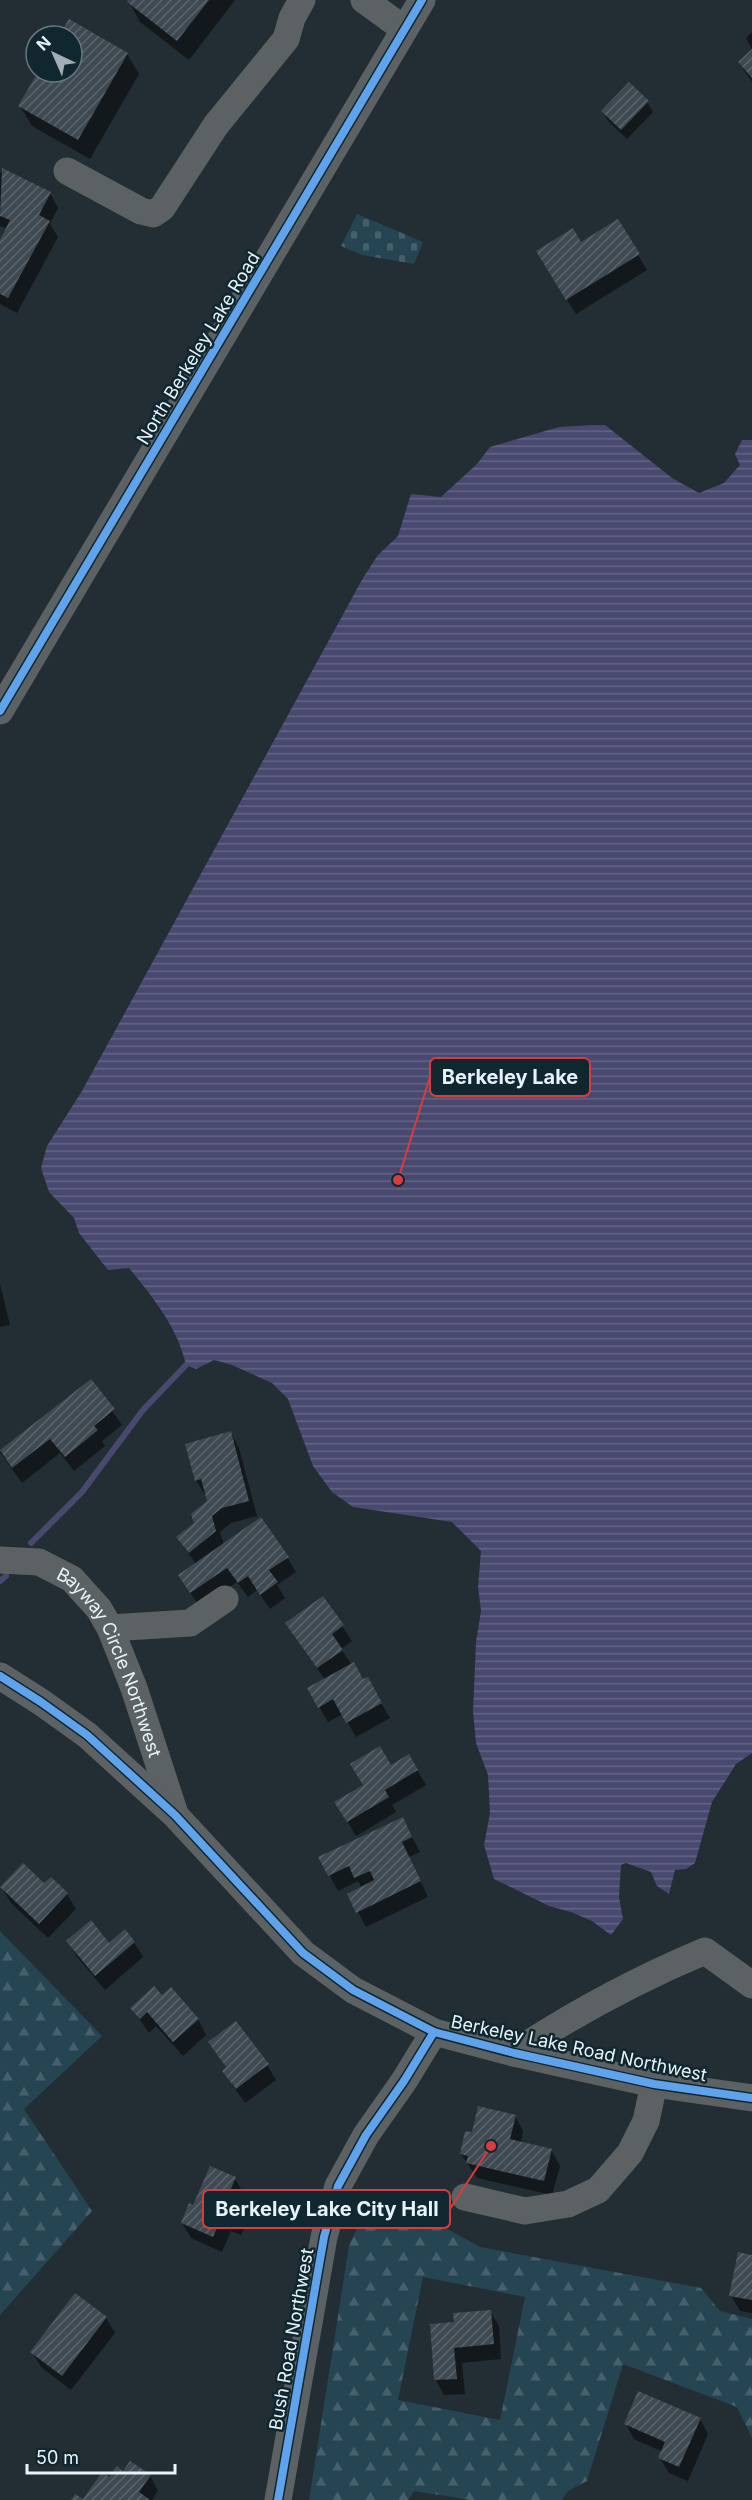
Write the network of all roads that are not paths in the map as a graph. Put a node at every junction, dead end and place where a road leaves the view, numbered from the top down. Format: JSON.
{"nodes":[{"id":1,"x":302,"y":0,"type":"edge"},
{"id":2,"x":364,"y":0,"type":"edge"},
{"id":3,"x":422,"y":0,"type":"edge"},
{"id":4,"x":404,"y":29,"type":"junction"},
{"id":5,"x":67,"y":171,"type":"dead end"},
{"id":6,"x":0,"y":711,"type":"edge"},
{"id":7,"x":0,"y":1560,"type":"edge"},
{"id":8,"x":225,"y":1599,"type":"dead end"},
{"id":9,"x":110,"y":1628,"type":"junction"},
{"id":10,"x":0,"y":1676,"type":"edge"},
{"id":11,"x":175,"y":1815,"type":"junction"},
{"id":12,"x":752,"y":1985,"type":"edge"},
{"id":13,"x":435,"y":2032,"type":"junction"},
{"id":14,"x":514,"y":2053,"type":"junction"},
{"id":15,"x":654,"y":2084,"type":"junction"},
{"id":16,"x":752,"y":2098,"type":"edge"},
{"id":17,"x":465,"y":2197,"type":"dead end"},
{"id":18,"x":278,"y":2500,"type":"edge"}],
"edges":[{"from":1,"to":5,"type":"street"},
{"from":2,"to":4,"type":"street"},
{"from":3,"to":4,"type":"street","name":"North Berkeley Lake Road"},
{"from":4,"to":6,"type":"street","name":"North Berkeley Lake Road"},
{"from":7,"to":9,"type":"street","name":"Bayway Circle Northwest"},
{"from":8,"to":9,"type":"street"},
{"from":9,"to":11,"type":"street","name":"Bayway Circle Northwest"},
{"from":10,"to":11,"type":"street"},
{"from":11,"to":13,"type":"street"},
{"from":12,"to":14,"type":"street"},
{"from":13,"to":14,"type":"street","name":"Berkeley Lake Road Northwest"},
{"from":13,"to":18,"type":"street","name":"Bush Road Northwest"},
{"from":14,"to":15,"type":"street","name":"Berkeley Lake Road Northwest"},
{"from":15,"to":16,"type":"street","name":"Berkeley Lake Road Northwest"},
{"from":15,"to":17,"type":"street"}]}
